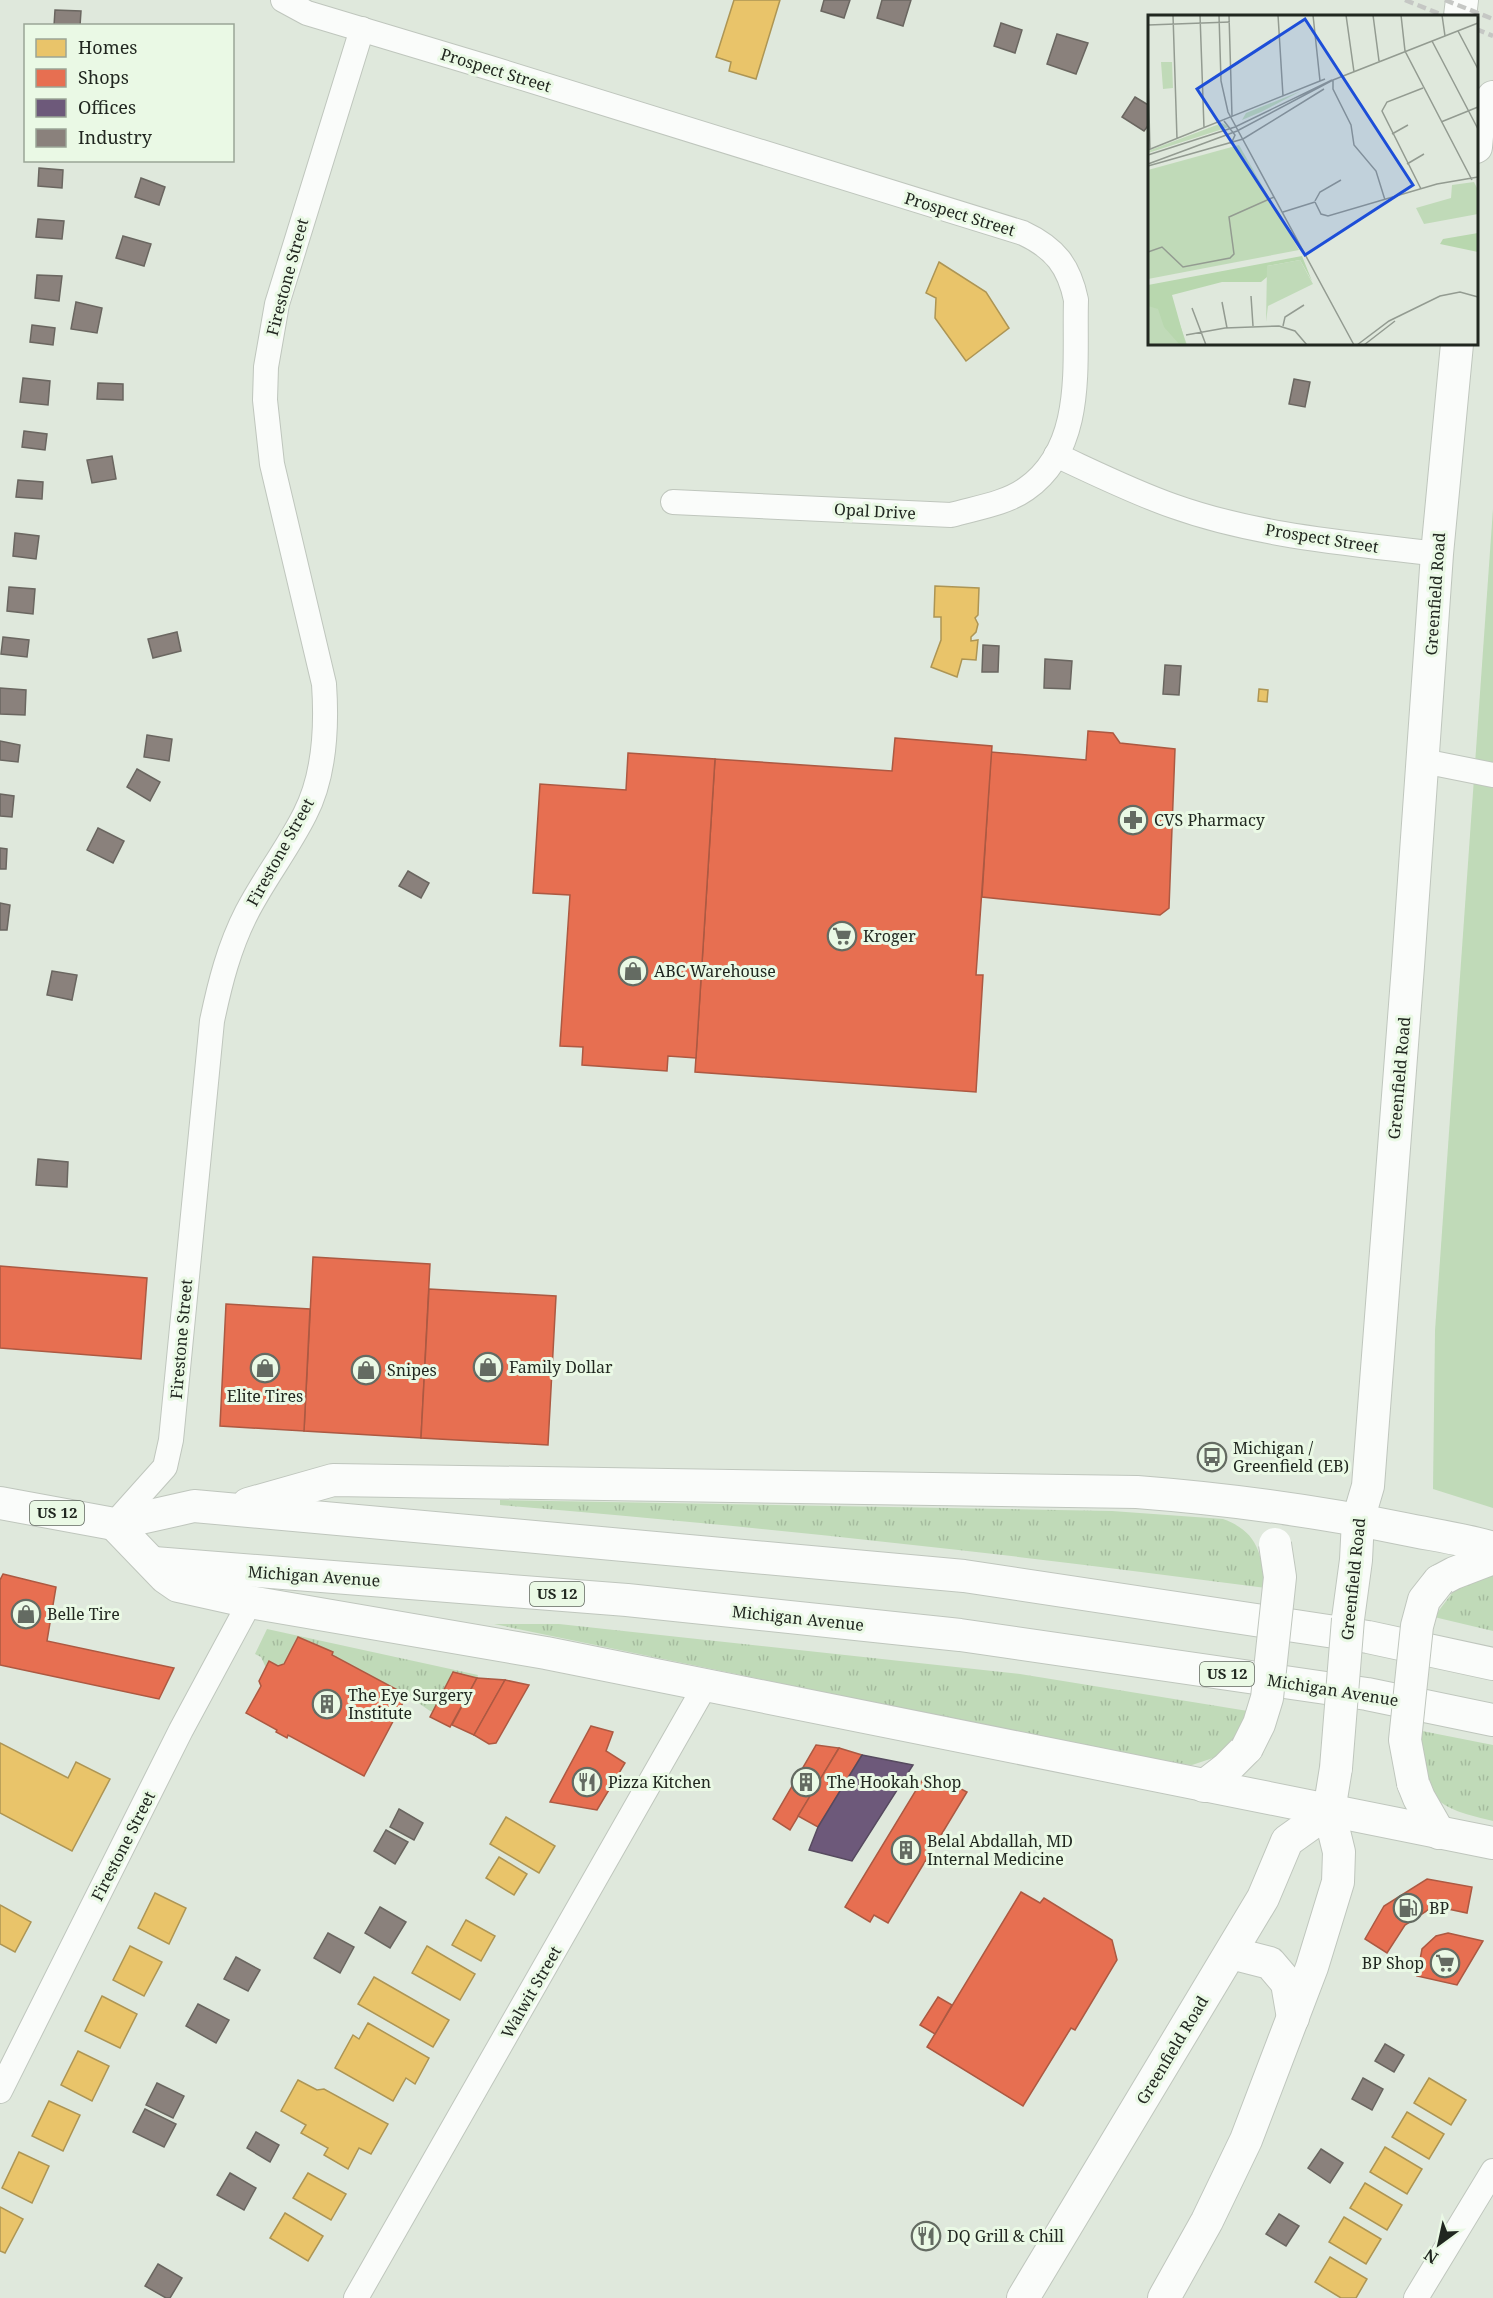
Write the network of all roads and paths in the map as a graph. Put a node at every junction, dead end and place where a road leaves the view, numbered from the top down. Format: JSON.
{"nodes":[{"id":1,"x":283,"y":0,"type":"edge"},
{"id":2,"x":1462,"y":0,"type":"edge"},
{"id":3,"x":1460,"y":15,"type":"edge"},
{"id":4,"x":362,"y":29,"type":"junction"},
{"id":5,"x":1483,"y":107,"type":"edge"},
{"id":6,"x":1478,"y":136,"type":"edge"},
{"id":7,"x":1457,"y":345,"type":"edge"},
{"id":8,"x":1056,"y":455,"type":"junction"},
{"id":9,"x":673,"y":502,"type":"dead end"},
{"id":10,"x":1437,"y":554,"type":"junction"},
{"id":11,"x":1424,"y":761,"type":"junction"},
{"id":12,"x":1493,"y":775,"type":"edge"},
{"id":13,"x":0,"y":1503,"type":"edge"},
{"id":14,"x":1257,"y":1505,"type":"junction"},
{"id":15,"x":230,"y":1509,"type":"junction"},
{"id":16,"x":1358,"y":1520,"type":"junction"},
{"id":17,"x":114,"y":1524,"type":"junction"},
{"id":18,"x":1493,"y":1548,"type":"edge"},
{"id":19,"x":1493,"y":1558,"type":"edge"},
{"id":20,"x":154,"y":1563,"type":"junction"},
{"id":21,"x":250,"y":1602,"type":"junction"},
{"id":22,"x":1493,"y":1664,"type":"edge"},
{"id":23,"x":705,"y":1686,"type":"junction"},
{"id":24,"x":1493,"y":1720,"type":"edge"},
{"id":25,"x":1204,"y":1786,"type":"junction"},
{"id":26,"x":1329,"y":1811,"type":"junction"},
{"id":27,"x":1439,"y":1833,"type":"junction"},
{"id":28,"x":1493,"y":1843,"type":"edge"},
{"id":29,"x":1231,"y":1953,"type":"junction"},
{"id":30,"x":1293,"y":2018,"type":"junction"},
{"id":31,"x":0,"y":2091,"type":"edge"},
{"id":32,"x":1493,"y":2171,"type":"edge"},
{"id":33,"x":356,"y":2298,"type":"edge"},
{"id":34,"x":1023,"y":2298,"type":"edge"},
{"id":35,"x":1164,"y":2298,"type":"edge"},
{"id":36,"x":1416,"y":2298,"type":"edge"}],
"edges":[{"from":1,"to":4,"type":"street","name":"Prospect Street"},
{"from":2,"to":3,"type":"main road"},
{"from":4,"to":8,"type":"street","name":"Prospect Street"},
{"from":4,"to":17,"type":"street","name":"Firestone Street"},
{"from":5,"to":6,"type":"main road"},
{"from":7,"to":10,"type":"main road","name":"Greenfield Road"},
{"from":8,"to":9,"type":"street","name":"Opal Drive"},
{"from":8,"to":10,"type":"street","name":"Prospect Street"},
{"from":10,"to":11,"type":"main road","name":"Greenfield Road"},
{"from":11,"to":12,"type":"street"},
{"from":11,"to":16,"type":"main road","name":"Greenfield Road"},
{"from":13,"to":17,"type":"main road","number":"US 12"},
{"from":14,"to":15,"type":"main road"},
{"from":14,"to":16,"type":"main road"},
{"from":14,"to":25,"type":"main road","bridge":true},
{"from":15,"to":17,"type":"main road","number":"US 12"},
{"from":15,"to":22,"type":"main road","number":"US 12"},
{"from":16,"to":18,"type":"main road"},
{"from":16,"to":26,"type":"main road","name":"Greenfield Road","bridge":true},
{"from":17,"to":20,"type":"main road"},
{"from":19,"to":27,"type":"main road","bridge":true},
{"from":20,"to":21,"type":"main road"},
{"from":20,"to":24,"type":"main road","name":"Michigan Avenue","number":"US 12"},
{"from":21,"to":23,"type":"main road"},
{"from":21,"to":31,"type":"street","name":"Firestone Street"},
{"from":23,"to":25,"type":"main road"},
{"from":23,"to":33,"type":"street","name":"Walwit Street"},
{"from":25,"to":26,"type":"main road"},
{"from":26,"to":27,"type":"main road"},
{"from":26,"to":29,"type":"main road","name":"Greenfield Road"},
{"from":26,"to":30,"type":"main road","name":"Greenfield Road"},
{"from":27,"to":28,"type":"main road"},
{"from":29,"to":30,"type":"main road"},
{"from":29,"to":34,"type":"main road","name":"Greenfield Road"},
{"from":30,"to":35,"type":"main road","name":"Greenfield Road"},
{"from":32,"to":36,"type":"street"}]}
